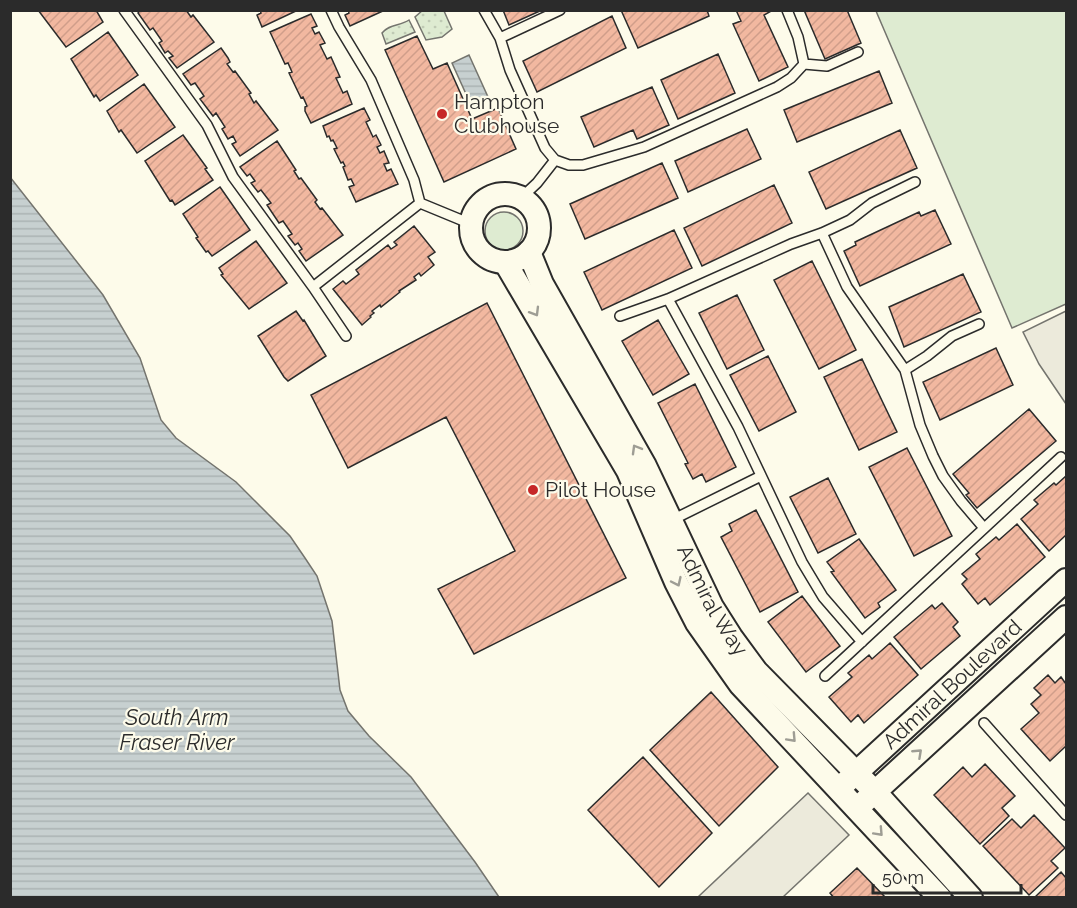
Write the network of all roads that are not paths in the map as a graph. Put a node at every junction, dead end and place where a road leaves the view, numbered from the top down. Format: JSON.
{"nodes":[{"id":1,"x":124,"y":10,"type":"edge"},
{"id":2,"x":331,"y":10,"type":"edge"},
{"id":3,"x":484,"y":10,"type":"edge"},
{"id":4,"x":560,"y":10,"type":"edge"},
{"id":5,"x":787,"y":10,"type":"edge"},
{"id":6,"x":500,"y":38,"type":"junction"},
{"id":7,"x":858,"y":52,"type":"dead end"},
{"id":8,"x":804,"y":64,"type":"junction"},
{"id":9,"x":555,"y":160,"type":"junction"},
{"id":10,"x":915,"y":182,"type":"dead end"},
{"id":11,"x":522,"y":198,"type":"junction"},
{"id":12,"x":420,"y":203,"type":"junction"},
{"id":13,"x":471,"y":224,"type":"junction"},
{"id":14,"x":822,"y":233,"type":"junction"},
{"id":15,"x":529,"y":252,"type":"junction"},
{"id":16,"x":505,"y":262,"type":"junction"},
{"id":17,"x":313,"y":287,"type":"junction"},
{"id":18,"x":668,"y":299,"type":"junction"},
{"id":19,"x":620,"y":316,"type":"dead end"},
{"id":20,"x":979,"y":324,"type":"dead end"},
{"id":21,"x":346,"y":336,"type":"dead end"},
{"id":22,"x":905,"y":370,"type":"junction"},
{"id":23,"x":1061,"y":457,"type":"dead end"},
{"id":24,"x":761,"y":476,"type":"junction"},
{"id":25,"x":663,"y":524,"type":"junction"},
{"id":26,"x":984,"y":528,"type":"junction"},
{"id":27,"x":1066,"y":580,"type":"edge"},
{"id":28,"x":1066,"y":617,"type":"edge"},
{"id":29,"x":862,"y":642,"type":"junction"},
{"id":30,"x":723,"y":643,"type":"junction"},
{"id":31,"x":825,"y":676,"type":"dead end"},
{"id":32,"x":984,"y":723,"type":"dead end"},
{"id":33,"x":856,"y":773,"type":"junction"},
{"id":34,"x":839,"y":789,"type":"junction"},
{"id":35,"x":874,"y":792,"type":"junction"},
{"id":36,"x":857,"y":808,"type":"junction"},
{"id":37,"x":1066,"y":815,"type":"edge"},
{"id":38,"x":940,"y":897,"type":"edge"},
{"id":39,"x":971,"y":897,"type":"edge"}],
"edges":[{"from":1,"to":17,"type":"lane"},
{"from":2,"to":12,"type":"lane"},
{"from":3,"to":6,"type":"lane"},
{"from":4,"to":6,"type":"lane"},
{"from":5,"to":8,"type":"lane"},
{"from":6,"to":9,"type":"lane"},
{"from":7,"to":8,"type":"lane"},
{"from":8,"to":9,"type":"lane"},
{"from":9,"to":11,"type":"lane"},
{"from":10,"to":14,"type":"lane"},
{"from":11,"to":13,"type":"street"},
{"from":11,"to":15,"type":"street"},
{"from":12,"to":13,"type":"lane"},
{"from":12,"to":17,"type":"lane"},
{"from":13,"to":16,"type":"street"},
{"from":14,"to":18,"type":"lane"},
{"from":14,"to":22,"type":"lane"},
{"from":15,"to":16,"type":"street"},
{"from":25,"to":15,"type":"street","name":"Admiral Way","one_way":true},
{"from":16,"to":25,"type":"street","name":"Admiral Way","one_way":true},
{"from":17,"to":21,"type":"lane"},
{"from":18,"to":19,"type":"lane"},
{"from":18,"to":24,"type":"lane"},
{"from":20,"to":22,"type":"lane"},
{"from":22,"to":26,"type":"lane"},
{"from":23,"to":26,"type":"lane"},
{"from":24,"to":25,"type":"lane"},
{"from":24,"to":29,"type":"lane"},
{"from":25,"to":30,"type":"street","name":"Admiral Way"},
{"from":26,"to":29,"type":"lane"},
{"from":27,"to":33,"type":"street","name":"Admiral Boulevard"},
{"from":35,"to":28,"type":"street","name":"Admiral Boulevard","one_way":true},
{"from":29,"to":31,"type":"lane"},
{"from":30,"to":33,"type":"street","name":"Admiral Way"},
{"from":30,"to":34,"type":"street","name":"Admiral Way","one_way":true},
{"from":32,"to":37,"type":"lane"},
{"from":33,"to":34,"type":"street","name":"Admiral Boulevard"},
{"from":33,"to":35,"type":"street","name":"Admiral Way"},
{"from":34,"to":36,"type":"street","name":"Admiral Way"},
{"from":35,"to":36,"type":"street","name":"Admiral Boulevard"},
{"from":35,"to":39,"type":"street","name":"Admiral Way"},
{"from":36,"to":38,"type":"street","name":"Admiral Way","one_way":true}]}
